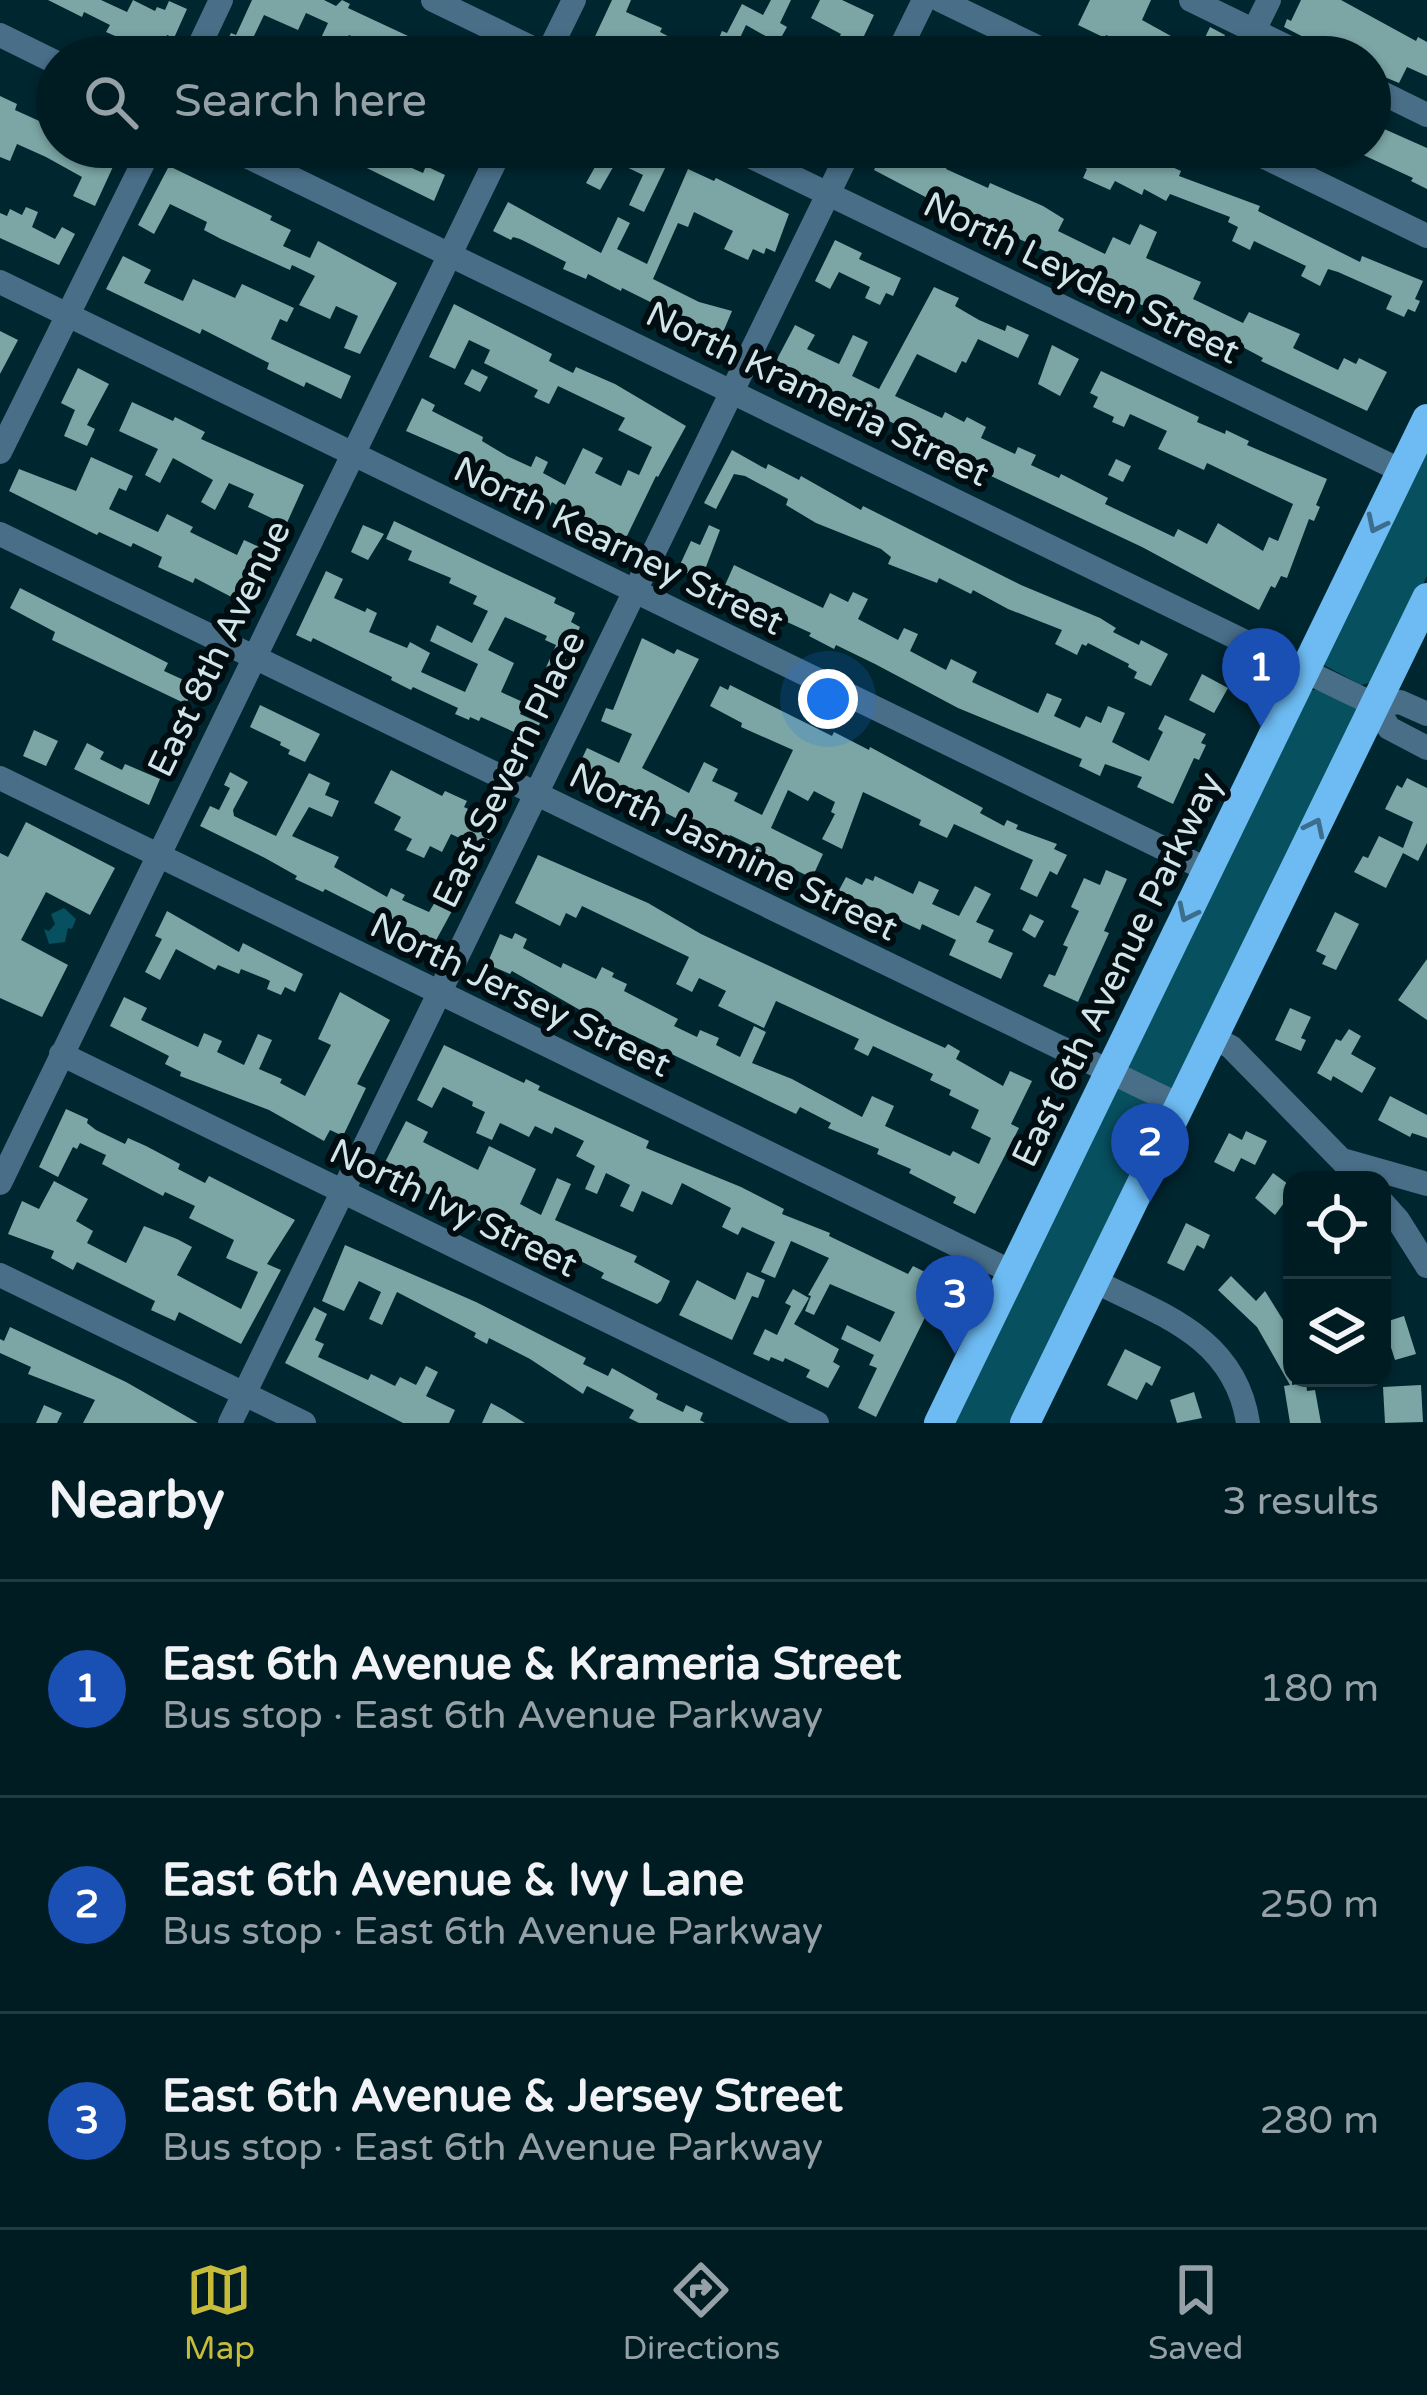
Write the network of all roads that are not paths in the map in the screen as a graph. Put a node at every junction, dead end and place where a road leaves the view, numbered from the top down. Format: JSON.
{"nodes":[{"id":1,"x":221,"y":0,"type":"edge"},
{"id":2,"x":433,"y":0,"type":"edge"},
{"id":3,"x":574,"y":0,"type":"edge"},
{"id":4,"x":924,"y":0,"type":"edge"},
{"id":5,"x":940,"y":0,"type":"edge"},
{"id":6,"x":1191,"y":0,"type":"edge"},
{"id":7,"x":1269,"y":0,"type":"edge"},
{"id":8,"x":1254,"y":31,"type":"junction"},
{"id":9,"x":0,"y":35,"type":"edge"},
{"id":10,"x":204,"y":36,"type":"edge"},
{"id":11,"x":507,"y":36,"type":"edge"},
{"id":12,"x":557,"y":36,"type":"edge"},
{"id":13,"x":906,"y":36,"type":"edge"},
{"id":14,"x":1015,"y":36,"type":"edge"},
{"id":15,"x":1252,"y":36,"type":"edge"},
{"id":16,"x":1265,"y":36,"type":"edge"},
{"id":17,"x":36,"y":53,"type":"edge"},
{"id":18,"x":1391,"y":97,"type":"edge"},
{"id":19,"x":1427,"y":115,"type":"edge"},
{"id":20,"x":140,"y":168,"type":"edge"},
{"id":21,"x":271,"y":168,"type":"edge"},
{"id":22,"x":492,"y":168,"type":"edge"},
{"id":23,"x":773,"y":168,"type":"edge"},
{"id":24,"x":840,"y":168,"type":"edge"},
{"id":25,"x":1287,"y":168,"type":"edge"},
{"id":26,"x":827,"y":195,"type":"junction"},
{"id":27,"x":1427,"y":236,"type":"edge"},
{"id":28,"x":450,"y":255,"type":"junction"},
{"id":29,"x":0,"y":282,"type":"edge"},
{"id":30,"x":67,"y":314,"type":"junction"},
{"id":31,"x":734,"y":392,"type":"junction"},
{"id":32,"x":1427,"y":419,"type":"edge"},
{"id":33,"x":0,"y":452,"type":"edge"},
{"id":34,"x":353,"y":454,"type":"junction"},
{"id":35,"x":1402,"y":471,"type":"junction"},
{"id":36,"x":0,"y":534,"type":"edge"},
{"id":37,"x":632,"y":593,"type":"junction"},
{"id":38,"x":1427,"y":598,"type":"edge"},
{"id":39,"x":254,"y":654,"type":"junction"},
{"id":40,"x":1305,"y":671,"type":"junction"},
{"id":41,"x":1375,"y":706,"type":"junction"},
{"id":42,"x":1427,"y":714,"type":"edge"},
{"id":43,"x":1427,"y":748,"type":"edge"},
{"id":44,"x":0,"y":778,"type":"edge"},
{"id":45,"x":537,"y":796,"type":"junction"},
{"id":46,"x":157,"y":854,"type":"junction"},
{"id":47,"x":1208,"y":870,"type":"junction"},
{"id":48,"x":439,"y":995,"type":"junction"},
{"id":49,"x":1212,"y":1037,"type":"junction"},
{"id":50,"x":61,"y":1054,"type":"junction"},
{"id":51,"x":1110,"y":1072,"type":"junction"},
{"id":52,"x":1179,"y":1105,"type":"junction"},
{"id":53,"x":1343,"y":1161,"type":"junction"},
{"id":54,"x":1352,"y":1171,"type":"edge"},
{"id":55,"x":0,"y":1183,"type":"edge"},
{"id":56,"x":1427,"y":1184,"type":"edge"},
{"id":57,"x":339,"y":1192,"type":"junction"},
{"id":58,"x":1391,"y":1212,"type":"edge"},
{"id":59,"x":1427,"y":1266,"type":"edge"},
{"id":60,"x":1012,"y":1272,"type":"junction"},
{"id":61,"x":0,"y":1275,"type":"edge"},
{"id":62,"x":1094,"y":1281,"type":"junction"},
{"id":63,"x":244,"y":1394,"type":"junction"},
{"id":64,"x":230,"y":1423,"type":"edge"},
{"id":65,"x":304,"y":1423,"type":"edge"},
{"id":66,"x":817,"y":1423,"type":"edge"},
{"id":67,"x":939,"y":1423,"type":"edge"},
{"id":68,"x":1025,"y":1423,"type":"edge"},
{"id":69,"x":1248,"y":1423,"type":"edge"}],
"edges":[{"from":1,"to":10,"type":"street"},
{"from":2,"to":11,"type":"street"},
{"from":3,"to":12,"type":"street"},
{"from":4,"to":13,"type":"street"},
{"from":5,"to":14,"type":"street"},
{"from":6,"to":8,"type":"street"},
{"from":7,"to":8,"type":"street"},
{"from":8,"to":15,"type":"street"},
{"from":8,"to":16,"type":"street"},
{"from":9,"to":17,"type":"street"},
{"from":18,"to":19,"type":"street"},
{"from":20,"to":30,"type":"street"},
{"from":21,"to":28,"type":"street","name":"North Krameria Street"},
{"from":22,"to":28,"type":"street","name":"East 8th Avenue"},
{"from":23,"to":26,"type":"street","name":"North Leyden Street"},
{"from":24,"to":26,"type":"street","name":"East Severn Place"},
{"from":25,"to":27,"type":"street"},
{"from":26,"to":31,"type":"street","name":"East Severn Place"},
{"from":26,"to":35,"type":"street","name":"North Leyden Street"},
{"from":28,"to":31,"type":"street","name":"North Krameria Street"},
{"from":28,"to":34,"type":"street","name":"East 8th Avenue"},
{"from":29,"to":30,"type":"street","name":"North Kearney Street"},
{"from":30,"to":33,"type":"street"},
{"from":30,"to":34,"type":"street","name":"North Kearney Street"},
{"from":31,"to":37,"type":"street","name":"East Severn Place"},
{"from":31,"to":40,"type":"street","name":"North Krameria Street"},
{"from":32,"to":35,"type":"main road","name":"East 6th Avenue Parkway"},
{"from":34,"to":37,"type":"street","name":"North Kearney Street"},
{"from":34,"to":39,"type":"street","name":"East 8th Avenue"},
{"from":35,"to":40,"type":"main road","name":"East 6th Avenue Parkway","one_way":true},
{"from":36,"to":39,"type":"street","name":"North Jasmine Street"},
{"from":37,"to":45,"type":"street","name":"East Severn Place"},
{"from":37,"to":47,"type":"street","name":"North Kearney Street"},
{"from":38,"to":41,"type":"main road"},
{"from":39,"to":45,"type":"street","name":"North Jasmine Street"},
{"from":39,"to":46,"type":"street","name":"East 8th Avenue"},
{"from":40,"to":41,"type":"street","name":"North Krameria Street"},
{"from":40,"to":47,"type":"main road","name":"East 6th Avenue Parkway"},
{"from":41,"to":42,"type":"street","name":"North Krameria Street"},
{"from":41,"to":43,"type":"street","name":"North Krameria Street"},
{"from":49,"to":41,"type":"main road","one_way":true},
{"from":44,"to":46,"type":"street","name":"North Jersey Street"},
{"from":45,"to":48,"type":"street","name":"East Severn Place"},
{"from":45,"to":51,"type":"street","name":"North Jasmine Street"},
{"from":46,"to":48,"type":"street","name":"North Jersey Street"},
{"from":46,"to":50,"type":"street","name":"East 8th Avenue"},
{"from":47,"to":51,"type":"main road","name":"East 6th Avenue Parkway","one_way":true},
{"from":48,"to":57,"type":"street","name":"East Severn Place"},
{"from":48,"to":60,"type":"street","name":"North Jersey Street"},
{"from":49,"to":52,"type":"main road"},
{"from":49,"to":53,"type":"street"},
{"from":50,"to":55,"type":"street","name":"East 8th Avenue"},
{"from":50,"to":57,"type":"street","name":"North Ivy Street"},
{"from":51,"to":52,"type":"street","name":"North Jasmine Street"},
{"from":51,"to":60,"type":"main road","name":"East 6th Avenue Parkway"},
{"from":52,"to":62,"type":"main road"},
{"from":53,"to":54,"type":"street"},
{"from":53,"to":56,"type":"street"},
{"from":57,"to":63,"type":"street","name":"East Severn Place"},
{"from":57,"to":66,"type":"street","name":"North Ivy Street"},
{"from":58,"to":59,"type":"street"},
{"from":60,"to":67,"type":"main road","name":"East 6th Avenue Parkway"},
{"from":61,"to":63,"type":"street"},
{"from":62,"to":68,"type":"main road"},
{"from":62,"to":69,"type":"street"},
{"from":63,"to":64,"type":"street","name":"East Severn Place"},
{"from":63,"to":65,"type":"street"}]}
